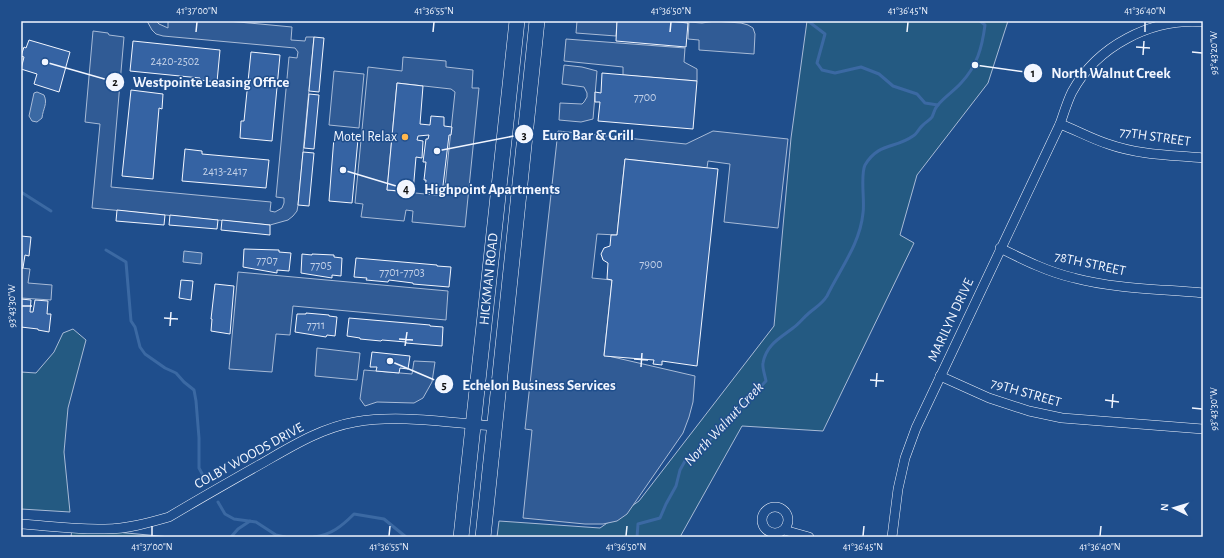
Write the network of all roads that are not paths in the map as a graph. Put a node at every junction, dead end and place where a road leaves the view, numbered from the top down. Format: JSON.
{"nodes":[{"id":1,"x":517,"y":21,"type":"edge"},
{"id":2,"x":537,"y":21,"type":"edge"},
{"id":3,"x":1203,"y":22,"type":"edge"},
{"id":4,"x":1060,"y":124,"type":"junction"},
{"id":5,"x":1203,"y":158,"type":"edge"},
{"id":6,"x":1000,"y":248,"type":"junction"},
{"id":7,"x":1203,"y":293,"type":"edge"},
{"id":8,"x":940,"y":376,"type":"junction"},
{"id":9,"x":473,"y":424,"type":"junction"},
{"id":10,"x":494,"y":426,"type":"junction"},
{"id":11,"x":1203,"y":429,"type":"edge"},
{"id":12,"x":21,"y":524,"type":"edge"},
{"id":13,"x":784,"y":530,"type":"dead end"},
{"id":14,"x":461,"y":537,"type":"edge"},
{"id":15,"x":483,"y":537,"type":"edge"},
{"id":16,"x":809,"y":537,"type":"edge"},
{"id":17,"x":892,"y":537,"type":"edge"}],
"edges":[{"from":1,"to":9,"type":"main road","name":"HICKMAN ROAD"},
{"from":2,"to":10,"type":"main road","name":"HICKMAN ROAD"},
{"from":3,"to":4,"type":"street","name":"MARILYN DRIVE"},
{"from":4,"to":5,"type":"street","name":"77TH STREET"},
{"from":4,"to":6,"type":"street","name":"MARILYN DRIVE"},
{"from":6,"to":7,"type":"street","name":"78TH STREET"},
{"from":6,"to":8,"type":"street","name":"MARILYN DRIVE"},
{"from":8,"to":11,"type":"street","name":"79TH STREET"},
{"from":8,"to":17,"type":"street","name":"MARILYN DRIVE"},
{"from":9,"to":10,"type":"street","name":"COLBY WOODS DRIVE"},
{"from":9,"to":12,"type":"street","name":"COLBY WOODS DRIVE"},
{"from":9,"to":14,"type":"main road","name":"HICKMAN ROAD"},
{"from":10,"to":15,"type":"main road","name":"HICKMAN ROAD"},
{"from":13,"to":16,"type":"street"}]}
